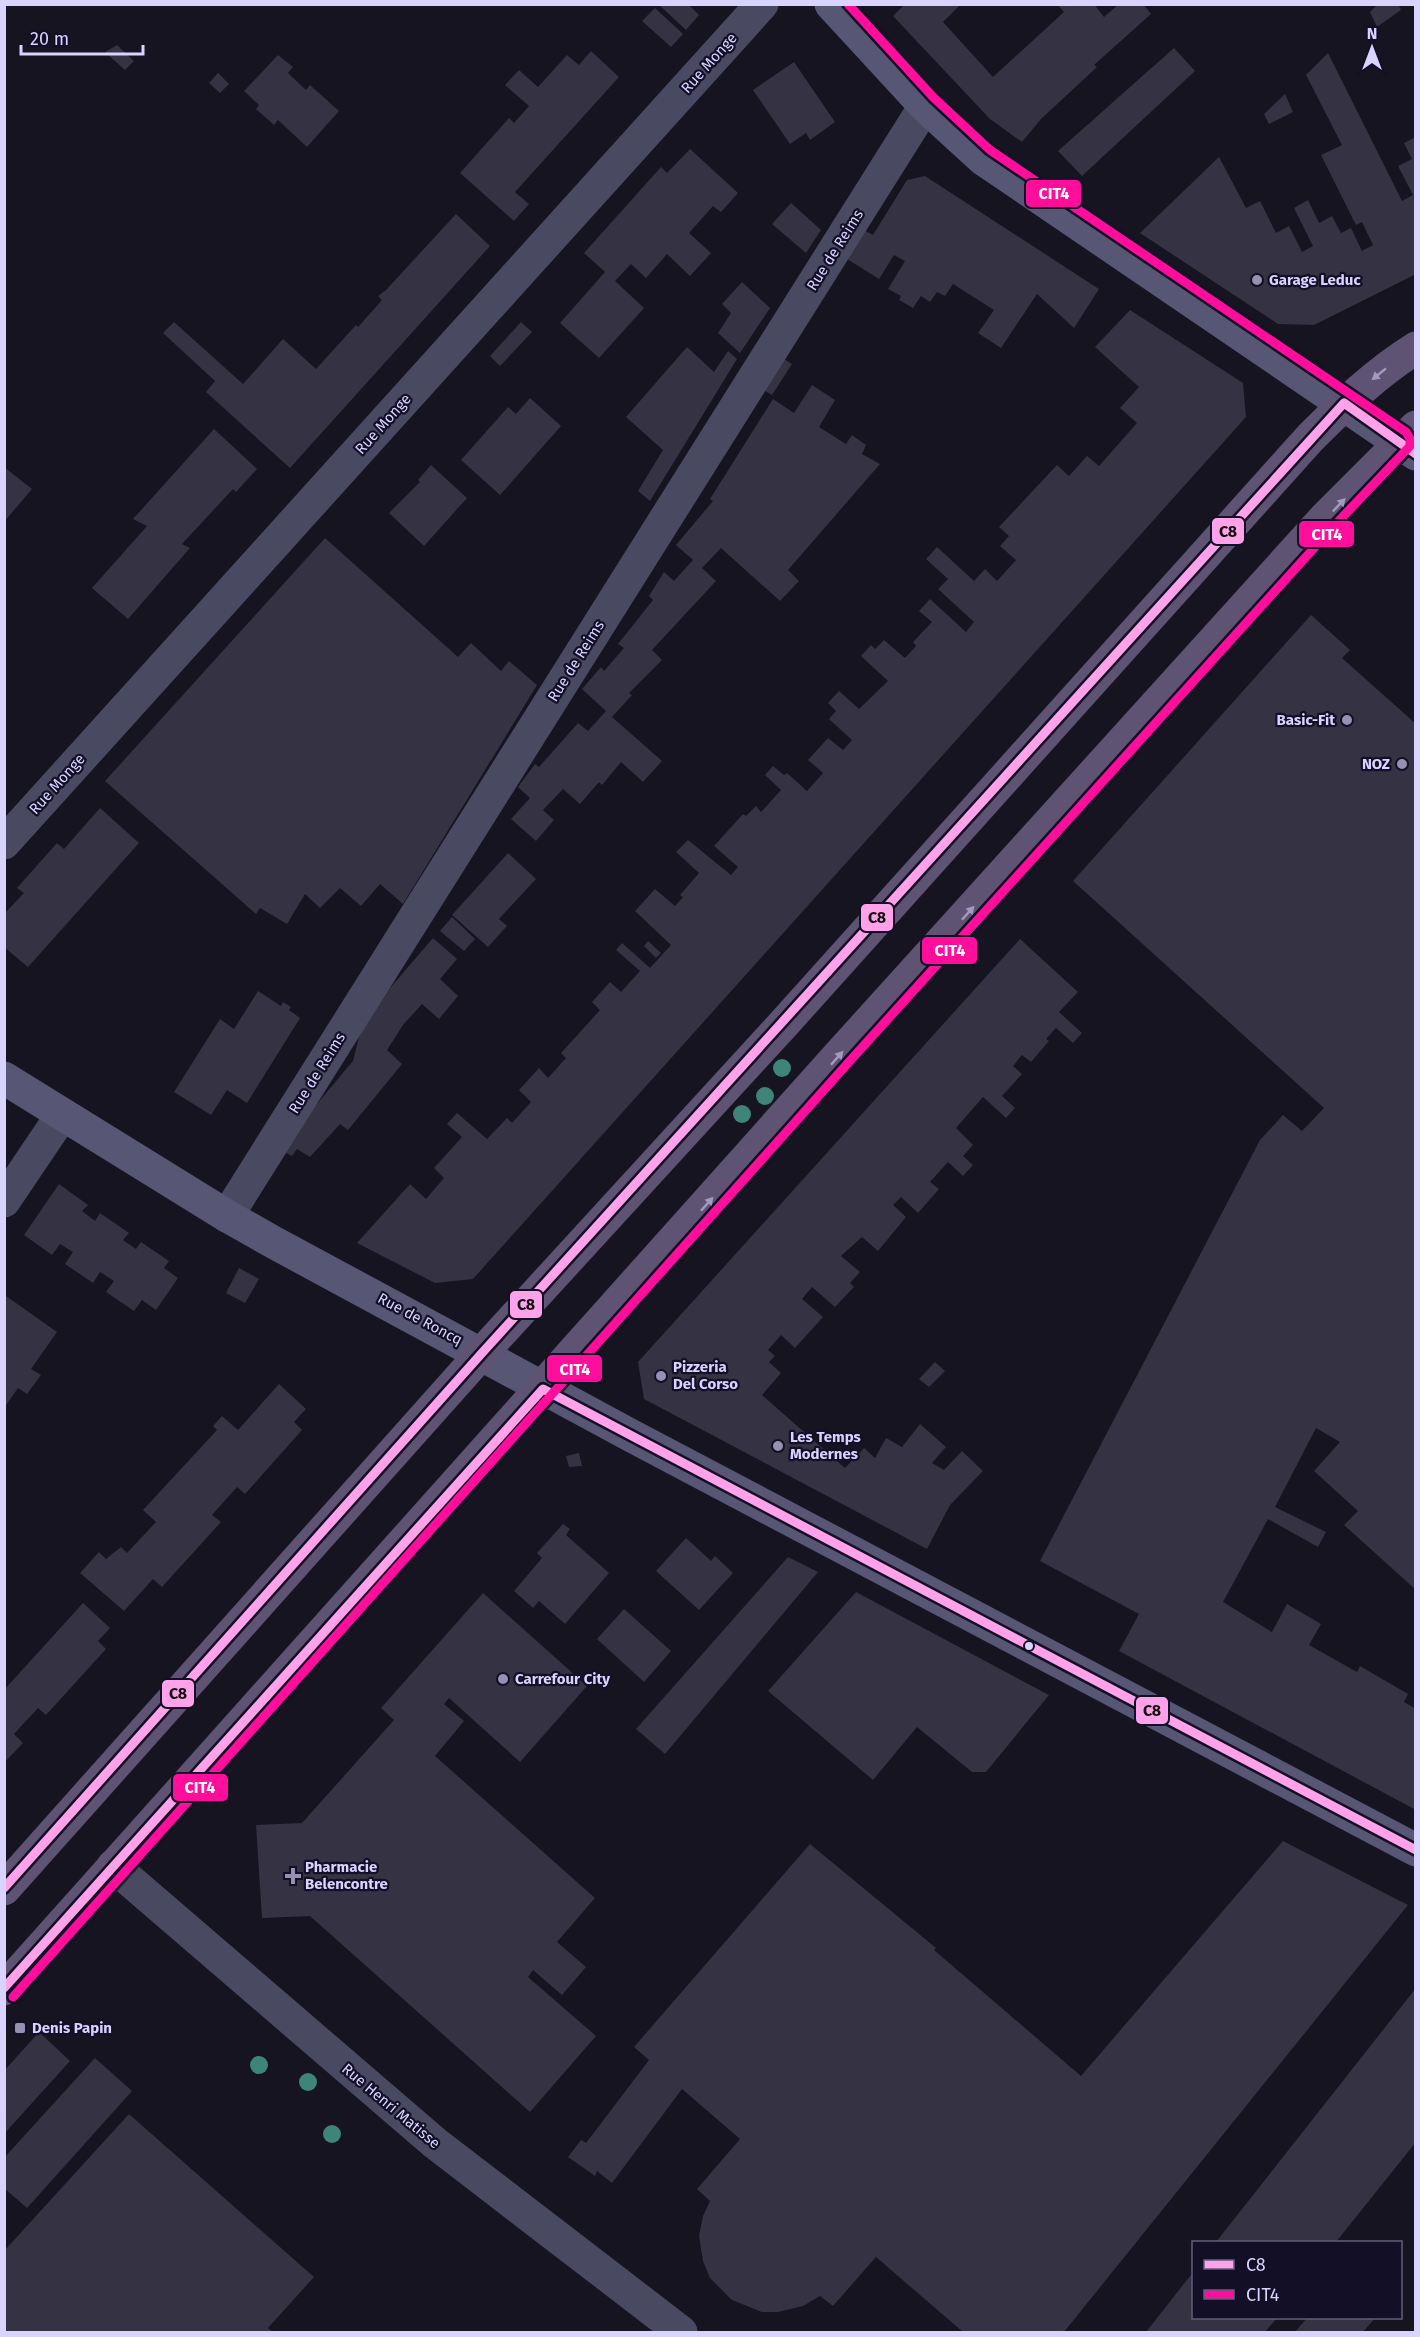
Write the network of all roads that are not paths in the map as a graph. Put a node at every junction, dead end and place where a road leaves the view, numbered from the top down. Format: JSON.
{"nodes":[{"id":1,"x":762,"y":4,"type":"edge"},
{"id":2,"x":831,"y":4,"type":"edge"},
{"id":3,"x":925,"y":106,"type":"junction"},
{"id":4,"x":1416,"y":348,"type":"edge"},
{"id":5,"x":1344,"y":403,"type":"junction"},
{"id":6,"x":1410,"y":441,"type":"edge"},
{"id":7,"x":4,"y":843,"type":"edge"},
{"id":8,"x":4,"y":1078,"type":"edge"},
{"id":9,"x":62,"y":1115,"type":"junction"},
{"id":10,"x":4,"y":1202,"type":"edge"},
{"id":11,"x":227,"y":1216,"type":"junction"},
{"id":12,"x":482,"y":1353,"type":"junction"},
{"id":13,"x":543,"y":1389,"type":"junction"},
{"id":14,"x":1416,"y":1850,"type":"edge"},
{"id":15,"x":113,"y":1866,"type":"junction"},
{"id":16,"x":4,"y":1889,"type":"edge"},
{"id":17,"x":4,"y":1989,"type":"edge"},
{"id":18,"x":666,"y":2328,"type":"edge"}],
"edges":[{"from":1,"to":7,"type":"street","name":"Rue Monge"},
{"from":2,"to":3,"type":"street"},
{"from":3,"to":5,"type":"street"},
{"from":3,"to":11,"type":"street","name":"Rue de Reims"},
{"from":4,"to":5,"type":"main road","one_way":true},
{"from":5,"to":6,"type":"street"},
{"from":5,"to":12,"type":"main road"},
{"from":13,"to":6,"type":"main road","one_way":true},
{"from":8,"to":9,"type":"street","name":"Rue de Roncq"},
{"from":9,"to":10,"type":"street"},
{"from":9,"to":11,"type":"street","name":"Rue de Roncq"},
{"from":11,"to":12,"type":"street","name":"Rue de Roncq"},
{"from":12,"to":13,"type":"street","name":"Rue de Roncq"},
{"from":12,"to":16,"type":"main road"},
{"from":13,"to":14,"type":"street","name":"Rue de Roncq"},
{"from":13,"to":15,"type":"main road"},
{"from":15,"to":17,"type":"main road"},
{"from":15,"to":18,"type":"street","name":"Rue Henri Matisse"}]}
